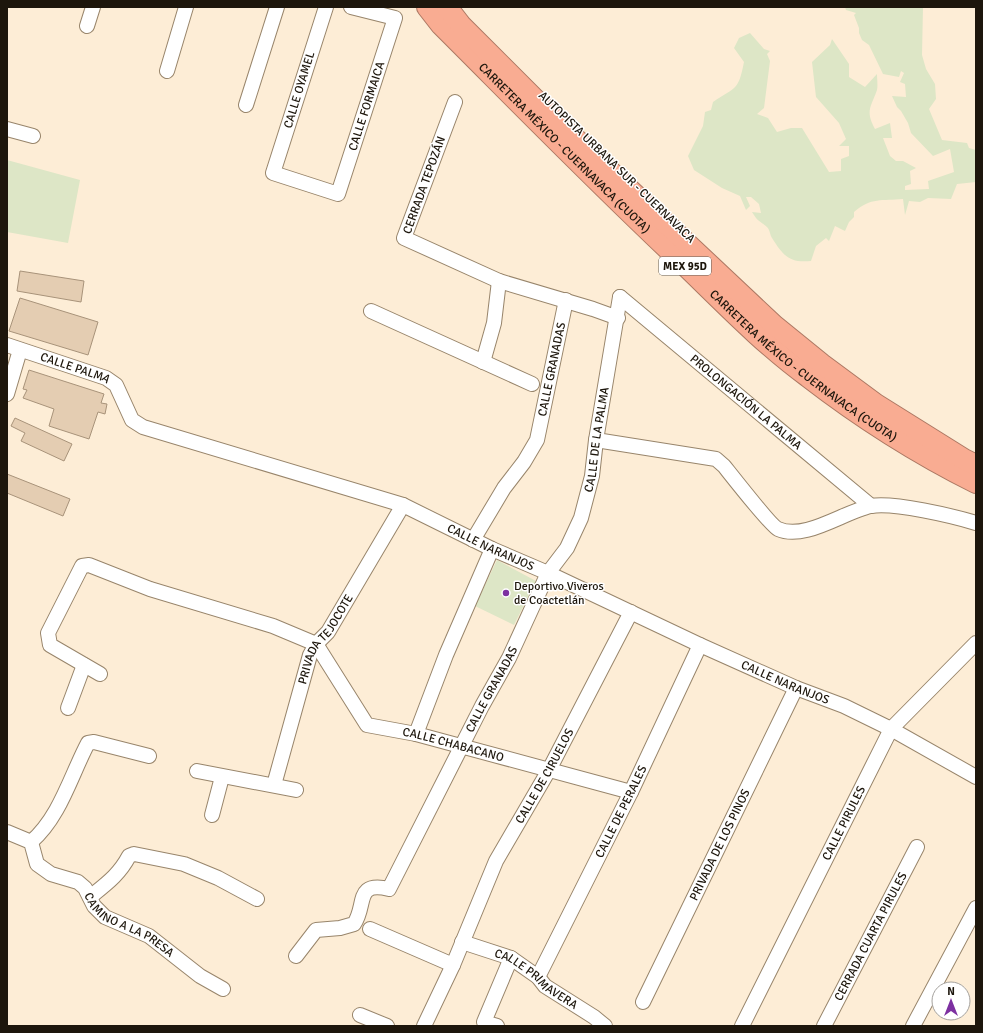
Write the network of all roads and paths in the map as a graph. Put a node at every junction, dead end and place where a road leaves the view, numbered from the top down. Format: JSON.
{"nodes":[{"id":1,"x":93,"y":7,"type":"edge"},
{"id":2,"x":186,"y":7,"type":"edge"},
{"id":3,"x":277,"y":7,"type":"edge"},
{"id":4,"x":326,"y":7,"type":"edge"},
{"id":5,"x":351,"y":7,"type":"edge"},
{"id":6,"x":428,"y":7,"type":"edge"},
{"id":7,"x":434,"y":7,"type":"edge"},
{"id":8,"x":447,"y":7,"type":"edge"},
{"id":9,"x":457,"y":7,"type":"edge"},
{"id":10,"x":87,"y":26,"type":"dead end"},
{"id":11,"x":167,"y":71,"type":"dead end"},
{"id":12,"x":455,"y":102,"type":"dead end"},
{"id":13,"x":246,"y":105,"type":"dead end"},
{"id":14,"x":7,"y":129,"type":"edge"},
{"id":15,"x":33,"y":136,"type":"dead end"},
{"id":16,"x":338,"y":194,"type":"joint"},
{"id":17,"x":499,"y":281,"type":"junction"},
{"id":18,"x":620,"y":297,"type":"joint"},
{"id":19,"x":566,"y":300,"type":"junction"},
{"id":20,"x":371,"y":311,"type":"dead end"},
{"id":21,"x":618,"y":318,"type":"junction"},
{"id":22,"x":7,"y":345,"type":"edge"},
{"id":23,"x":20,"y":350,"type":"junction"},
{"id":24,"x":483,"y":362,"type":"junction"},
{"id":25,"x":532,"y":384,"type":"dead end"},
{"id":26,"x":7,"y":394,"type":"edge"},
{"id":27,"x":143,"y":427,"type":"joint"},
{"id":28,"x":596,"y":440,"type":"junction"},
{"id":29,"x":976,"y":463,"type":"edge"},
{"id":30,"x":976,"y":481,"type":"edge"},
{"id":31,"x":403,"y":505,"type":"junction"},
{"id":32,"x":871,"y":506,"type":"junction"},
{"id":33,"x":976,"y":523,"type":"edge"},
{"id":34,"x":472,"y":540,"type":"junction"},
{"id":35,"x":492,"y":549,"type":"junction"},
{"id":36,"x":548,"y":573,"type":"junction"},
{"id":37,"x":631,"y":612,"type":"junction"},
{"id":38,"x":976,"y":643,"type":"edge"},
{"id":39,"x":316,"y":644,"type":"junction"},
{"id":40,"x":700,"y":645,"type":"junction"},
{"id":41,"x":84,"y":665,"type":"junction"},
{"id":42,"x":100,"y":674,"type":"dead end"},
{"id":43,"x":796,"y":688,"type":"junction"},
{"id":44,"x":68,"y":708,"type":"dead end"},
{"id":45,"x":891,"y":729,"type":"junction"},
{"id":46,"x":416,"y":734,"type":"junction"},
{"id":47,"x":462,"y":746,"type":"junction"},
{"id":48,"x":149,"y":756,"type":"dead end"},
{"id":49,"x":549,"y":770,"type":"junction"},
{"id":50,"x":197,"y":771,"type":"dead end"},
{"id":51,"x":222,"y":776,"type":"junction"},
{"id":52,"x":976,"y":777,"type":"edge"},
{"id":53,"x":274,"y":785,"type":"junction"},
{"id":54,"x":296,"y":790,"type":"dead end"},
{"id":55,"x":631,"y":792,"type":"junction"},
{"id":56,"x":212,"y":815,"type":"dead end"},
{"id":57,"x":7,"y":832,"type":"edge"},
{"id":58,"x":31,"y":842,"type":"junction"},
{"id":59,"x":918,"y":847,"type":"dead end"},
{"id":60,"x":90,"y":897,"type":"junction"},
{"id":61,"x":257,"y":899,"type":"dead end"},
{"id":62,"x":976,"y":908,"type":"edge"},
{"id":63,"x":370,"y":929,"type":"dead end"},
{"id":64,"x":462,"y":942,"type":"junction"},
{"id":65,"x":296,"y":956,"type":"dead end"},
{"id":66,"x":511,"y":958,"type":"junction"},
{"id":67,"x":453,"y":965,"type":"junction"},
{"id":68,"x":538,"y":977,"type":"junction"},
{"id":69,"x":223,"y":989,"type":"dead end"},
{"id":70,"x":643,"y":1002,"type":"dead end"},
{"id":71,"x":360,"y":1015,"type":"dead end"},
{"id":72,"x":387,"y":1026,"type":"edge"},
{"id":73,"x":424,"y":1026,"type":"edge"},
{"id":74,"x":497,"y":1026,"type":"edge"},
{"id":75,"x":605,"y":1026,"type":"edge"},
{"id":76,"x":742,"y":1026,"type":"edge"},
{"id":77,"x":824,"y":1026,"type":"edge"},
{"id":78,"x":913,"y":1026,"type":"edge"}],
"edges":[{"from":1,"to":10,"type":"street"},
{"from":2,"to":11,"type":"street"},
{"from":3,"to":13,"type":"street"},
{"from":4,"to":16,"type":"street","name":"CALLE OYAMEL"},
{"from":5,"to":16,"type":"street","name":"CALLE FORMAICA"},
{"from":6,"to":30,"type":"highway","name":"CARRETERA MÉXICO - CUERNAVACA (CUOTA)","number":"MEX 95D"},
{"from":7,"to":30,"type":"highway","name":"AUTOPISTA URBANA SUR - CUERNAVACA"},
{"from":8,"to":29,"type":"highway","name":"CARRETERA MÉXICO - CUERNAVACA (CUOTA)","number":"MEX 95D"},
{"from":9,"to":29,"type":"highway","name":"AUTOPISTA URBANA SUR - CUERNAVACA"},
{"from":12,"to":17,"type":"street","name":"CERRADA TEPOZÁN"},
{"from":14,"to":15,"type":"street"},
{"from":17,"to":19,"type":"street","name":"CERRADA TEPOZÁN"},
{"from":17,"to":24,"type":"street"},
{"from":18,"to":21,"type":"street","name":"CALLE DE LA PALMA"},
{"from":18,"to":32,"type":"street","name":"PROLONGACIÓN LA PALMA"},
{"from":19,"to":21,"type":"street","name":"CERRADA TEPOZÁN"},
{"from":19,"to":34,"type":"street","name":"CALLE GRANADAS"},
{"from":20,"to":24,"type":"street"},
{"from":21,"to":28,"type":"street","name":"CALLE DE LA PALMA"},
{"from":22,"to":23,"type":"street","name":"CALLE PALMA"},
{"from":23,"to":26,"type":"street"},
{"from":23,"to":27,"type":"street","name":"CALLE PALMA"},
{"from":24,"to":25,"type":"street"},
{"from":27,"to":31,"type":"street","name":"CALLE NARANJOS"},
{"from":28,"to":32,"type":"street"},
{"from":28,"to":36,"type":"street","name":"CALLE DE LA PALMA"},
{"from":31,"to":34,"type":"street","name":"CALLE NARANJOS"},
{"from":31,"to":39,"type":"street","name":"PRIVADA TEJOCOTE"},
{"from":32,"to":33,"type":"street"},
{"from":34,"to":35,"type":"street","name":"CALLE NARANJOS"},
{"from":35,"to":36,"type":"street","name":"CALLE NARANJOS"},
{"from":35,"to":46,"type":"street"},
{"from":36,"to":37,"type":"street","name":"CALLE NARANJOS"},
{"from":36,"to":47,"type":"street","name":"CALLE GRANADAS"},
{"from":37,"to":40,"type":"street","name":"CALLE NARANJOS"},
{"from":37,"to":49,"type":"street","name":"CALLE DE CIRUELOS"},
{"from":38,"to":45,"type":"street","name":"CALLE PIRULES"},
{"from":39,"to":41,"type":"street"},
{"from":39,"to":46,"type":"street","name":"CALLE CHABACANO"},
{"from":39,"to":53,"type":"street","name":"PRIVADA TEJOCOTE"},
{"from":40,"to":43,"type":"street","name":"CALLE NARANJOS"},
{"from":40,"to":55,"type":"street","name":"CALLE DE PERALES"},
{"from":41,"to":42,"type":"street"},
{"from":41,"to":44,"type":"street"},
{"from":43,"to":45,"type":"street","name":"CALLE NARANJOS"},
{"from":43,"to":70,"type":"street","name":"PRIVADA DE LOS PINOS"},
{"from":45,"to":52,"type":"street","name":"CALLE NARANJOS"},
{"from":45,"to":76,"type":"street","name":"CALLE PIRULES"},
{"from":46,"to":47,"type":"street","name":"CALLE CHABACANO"},
{"from":47,"to":49,"type":"street","name":"CALLE CHABACANO"},
{"from":47,"to":65,"type":"street","name":"CALLE GRANADAS"},
{"from":48,"to":58,"type":"street"},
{"from":49,"to":55,"type":"street","name":"CALLE CHABACANO"},
{"from":49,"to":64,"type":"street","name":"CALLE DE CIRUELOS"},
{"from":50,"to":51,"type":"street"},
{"from":51,"to":53,"type":"street"},
{"from":51,"to":56,"type":"street"},
{"from":53,"to":54,"type":"street"},
{"from":55,"to":68,"type":"street","name":"CALLE DE PERALES"},
{"from":57,"to":58,"type":"street"},
{"from":58,"to":60,"type":"street","name":"CAMINO A LA PRESA"},
{"from":59,"to":77,"type":"street","name":"CERRADA CUARTA PIRULES"},
{"from":60,"to":61,"type":"street"},
{"from":60,"to":69,"type":"street","name":"CAMINO A LA PRESA"},
{"from":62,"to":78,"type":"street"},
{"from":63,"to":67,"type":"street"},
{"from":64,"to":66,"type":"street","name":"CALLE PRIMAVERA"},
{"from":64,"to":67,"type":"street","name":"CALLE DE CIRUELOS"},
{"from":66,"to":68,"type":"street","name":"CALLE PRIMAVERA"},
{"from":66,"to":74,"type":"street"},
{"from":67,"to":73,"type":"street","name":"CALLE DE CIRUELOS"},
{"from":68,"to":75,"type":"street","name":"CALLE PRIMAVERA"},
{"from":71,"to":72,"type":"street"}]}
